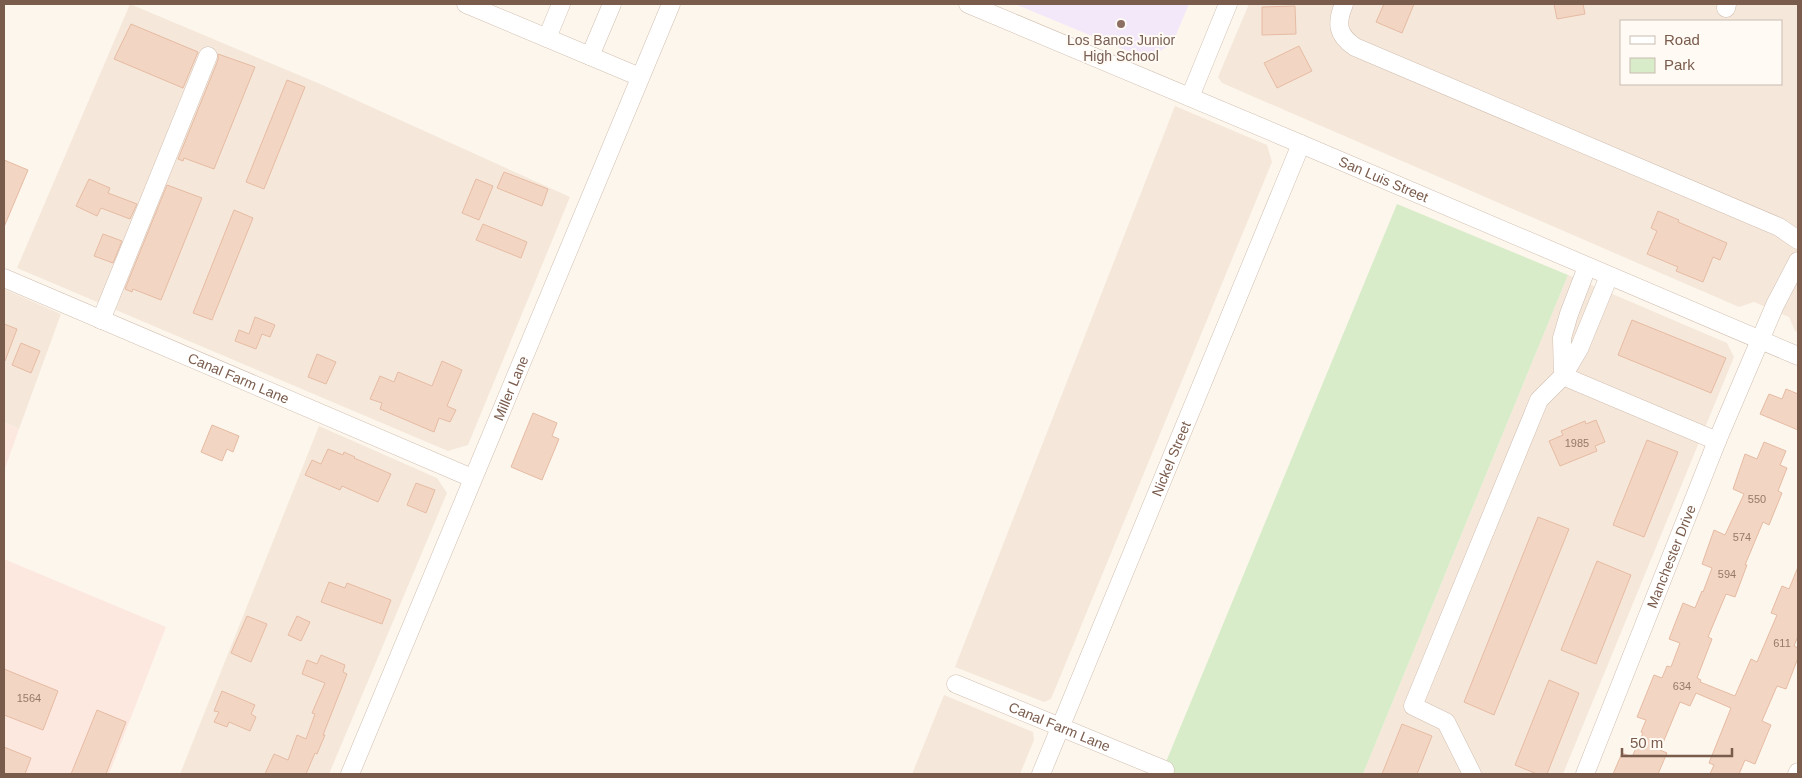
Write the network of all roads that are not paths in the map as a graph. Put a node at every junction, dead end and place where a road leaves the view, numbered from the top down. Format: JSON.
{"nodes":[{"id":1,"x":466,"y":4,"type":"edge"},
{"id":2,"x":561,"y":4,"type":"edge"},
{"id":3,"x":612,"y":4,"type":"edge"},
{"id":4,"x":671,"y":4,"type":"edge"},
{"id":5,"x":968,"y":4,"type":"edge"},
{"id":6,"x":1228,"y":4,"type":"edge"},
{"id":7,"x":1344,"y":4,"type":"edge"},
{"id":8,"x":547,"y":38,"type":"junction"},
{"id":9,"x":208,"y":56,"type":"dead end"},
{"id":10,"x":590,"y":56,"type":"junction"},
{"id":11,"x":640,"y":77,"type":"junction"},
{"id":12,"x":1190,"y":97,"type":"junction"},
{"id":13,"x":1301,"y":144,"type":"junction"},
{"id":14,"x":1798,"y":240,"type":"edge"},
{"id":15,"x":1798,"y":261,"type":"edge"},
{"id":16,"x":1587,"y":266,"type":"junction"},
{"id":17,"x":1609,"y":276,"type":"junction"},
{"id":18,"x":4,"y":278,"type":"edge"},
{"id":19,"x":101,"y":320,"type":"junction"},
{"id":20,"x":1759,"y":340,"type":"junction"},
{"id":21,"x":1798,"y":356,"type":"edge"},
{"id":22,"x":1563,"y":376,"type":"junction"},
{"id":23,"x":1717,"y":441,"type":"junction"},
{"id":24,"x":472,"y":478,"type":"junction"},
{"id":25,"x":956,"y":684,"type":"dead end"},
{"id":26,"x":1061,"y":727,"type":"junction"},
{"id":27,"x":1165,"y":770,"type":"dead end"},
{"id":28,"x":350,"y":774,"type":"edge"},
{"id":29,"x":1041,"y":774,"type":"edge"},
{"id":30,"x":1472,"y":774,"type":"edge"},
{"id":31,"x":1585,"y":774,"type":"edge"}],
"edges":[{"from":1,"to":8,"type":"street"},
{"from":2,"to":8,"type":"street"},
{"from":3,"to":10,"type":"street"},
{"from":4,"to":11,"type":"street","name":"Miller Lane"},
{"from":5,"to":12,"type":"street","name":"San Luis Street"},
{"from":6,"to":12,"type":"street"},
{"from":7,"to":14,"type":"street"},
{"from":8,"to":10,"type":"street"},
{"from":9,"to":19,"type":"street"},
{"from":10,"to":11,"type":"street"},
{"from":11,"to":24,"type":"street","name":"Miller Lane"},
{"from":12,"to":13,"type":"street","name":"San Luis Street"},
{"from":13,"to":16,"type":"street","name":"San Luis Street"},
{"from":13,"to":26,"type":"street","name":"Nickel Street"},
{"from":15,"to":20,"type":"street","name":"Manchester Drive"},
{"from":16,"to":17,"type":"street","name":"San Luis Street"},
{"from":16,"to":22,"type":"street"},
{"from":17,"to":20,"type":"street","name":"San Luis Street"},
{"from":17,"to":22,"type":"street"},
{"from":18,"to":19,"type":"street","name":"Canal Farm Lane"},
{"from":19,"to":24,"type":"street","name":"Canal Farm Lane"},
{"from":20,"to":21,"type":"street","name":"San Luis Street"},
{"from":20,"to":23,"type":"street","name":"Manchester Drive"},
{"from":22,"to":23,"type":"street"},
{"from":22,"to":30,"type":"street"},
{"from":23,"to":31,"type":"street","name":"Manchester Drive"},
{"from":24,"to":28,"type":"street","name":"Miller Lane"},
{"from":25,"to":26,"type":"street","name":"Canal Farm Lane"},
{"from":26,"to":27,"type":"street","name":"Canal Farm Lane"},
{"from":26,"to":29,"type":"street","name":"Nickel Street"}]}
